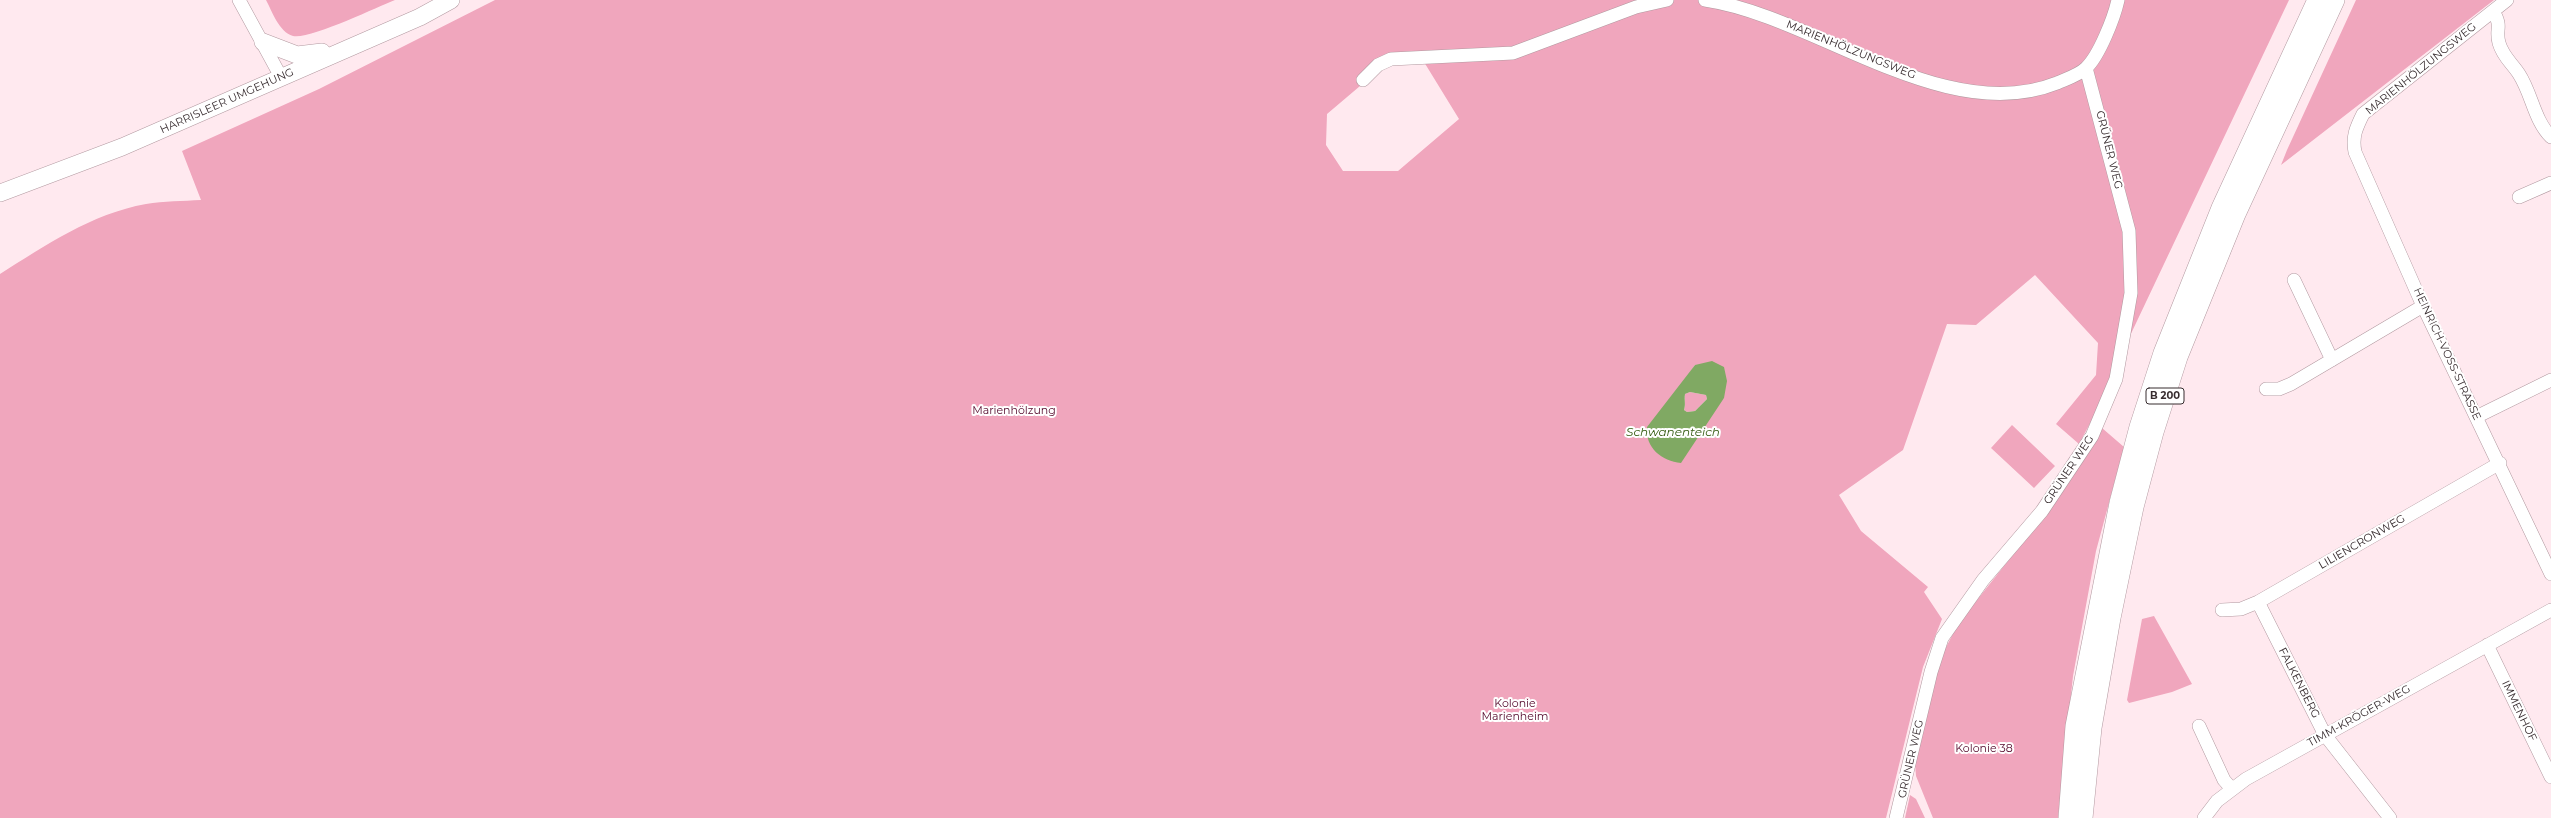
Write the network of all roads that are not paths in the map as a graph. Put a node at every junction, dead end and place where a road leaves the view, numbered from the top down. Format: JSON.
{"nodes":[{"id":1,"x":239,"y":0,"type":"edge"},
{"id":2,"x":451,"y":0,"type":"edge"},
{"id":3,"x":1667,"y":0,"type":"edge"},
{"id":4,"x":1705,"y":0,"type":"edge"},
{"id":5,"x":2118,"y":0,"type":"edge"},
{"id":6,"x":2317,"y":0,"type":"edge"},
{"id":7,"x":2335,"y":0,"type":"edge"},
{"id":8,"x":2507,"y":0,"type":"edge"},
{"id":9,"x":2493,"y":11,"type":"junction"},
{"id":10,"x":263,"y":42,"type":"junction"},
{"id":11,"x":338,"y":51,"type":"junction"},
{"id":12,"x":2086,"y":68,"type":"junction"},
{"id":13,"x":281,"y":77,"type":"junction"},
{"id":14,"x":1363,"y":80,"type":"dead end"},
{"id":15,"x":2354,"y":131,"type":"joint"},
{"id":16,"x":2551,"y":137,"type":"edge"},
{"id":17,"x":2551,"y":183,"type":"edge"},
{"id":18,"x":0,"y":193,"type":"edge"},
{"id":19,"x":2519,"y":197,"type":"dead end"},
{"id":20,"x":2294,"y":280,"type":"dead end"},
{"id":21,"x":2423,"y":306,"type":"junction"},
{"id":22,"x":2332,"y":360,"type":"junction"},
{"id":23,"x":2551,"y":380,"type":"edge"},
{"id":24,"x":2266,"y":389,"type":"dead end"},
{"id":25,"x":2476,"y":417,"type":"junction"},
{"id":26,"x":2500,"y":463,"type":"junction"},
{"id":27,"x":2551,"y":574,"type":"edge"},
{"id":28,"x":2258,"y":602,"type":"junction"},
{"id":29,"x":2222,"y":610,"type":"dead end"},
{"id":30,"x":2551,"y":610,"type":"edge"},
{"id":31,"x":2488,"y":646,"type":"junction"},
{"id":32,"x":2199,"y":726,"type":"dead end"},
{"id":33,"x":2325,"y":735,"type":"junction"},
{"id":34,"x":2551,"y":777,"type":"edge"},
{"id":35,"x":2231,"y":788,"type":"junction"},
{"id":36,"x":1896,"y":818,"type":"edge"},
{"id":37,"x":2068,"y":818,"type":"edge"},
{"id":38,"x":2083,"y":818,"type":"edge"},
{"id":39,"x":2204,"y":818,"type":"edge"},
{"id":40,"x":2390,"y":818,"type":"edge"}],
"edges":[{"from":1,"to":10,"type":"street"},
{"from":2,"to":11,"type":"main road","name":"HARRISLEER UMGEHUNG"},
{"from":3,"to":14,"type":"street"},
{"from":4,"to":12,"type":"street","name":"MARIENHÖLZUNGSWEG"},
{"from":5,"to":12,"type":"street"},
{"from":6,"to":37,"type":"highway","number":"B 200"},
{"from":7,"to":38,"type":"highway","number":"B 200"},
{"from":8,"to":9,"type":"street","name":"MARIENHÖLZUNGSWEG"},
{"from":9,"to":15,"type":"street","name":"MARIENHÖLZUNGSWEG"},
{"from":9,"to":16,"type":"street"},
{"from":10,"to":11,"type":"main road"},
{"from":10,"to":13,"type":"street"},
{"from":11,"to":13,"type":"main road","name":"HARRISLEER UMGEHUNG"},
{"from":12,"to":36,"type":"street","name":"GRÜNER WEG"},
{"from":13,"to":18,"type":"main road","name":"HARRISLEER UMGEHUNG"},
{"from":15,"to":21,"type":"street","name":"HEINRICH-VOSS-STRASSE"},
{"from":17,"to":19,"type":"street"},
{"from":20,"to":22,"type":"street"},
{"from":21,"to":22,"type":"street"},
{"from":21,"to":25,"type":"street","name":"HEINRICH-VOSS-STRASSE"},
{"from":22,"to":24,"type":"street"},
{"from":23,"to":25,"type":"street"},
{"from":25,"to":26,"type":"street","name":"HEINRICH-VOSS-STRASSE"},
{"from":26,"to":27,"type":"street","name":"HEINRICH-VOSS-STRASSE"},
{"from":26,"to":28,"type":"street","name":"LILIENCRONWEG"},
{"from":28,"to":29,"type":"street","name":"LILIENCRONWEG"},
{"from":28,"to":33,"type":"street","name":"FALKENBERG"},
{"from":30,"to":31,"type":"street","name":"TIMM-KRÖGER-WEG"},
{"from":31,"to":33,"type":"street","name":"TIMM-KRÖGER-WEG"},
{"from":31,"to":34,"type":"street","name":"IMMENHOF"},
{"from":32,"to":35,"type":"street"},
{"from":33,"to":35,"type":"street","name":"TIMM-KRÖGER-WEG"},
{"from":33,"to":40,"type":"street","name":"FALKENBERG"},
{"from":35,"to":39,"type":"street","name":"TIMM-KRÖGER-WEG"}]}
